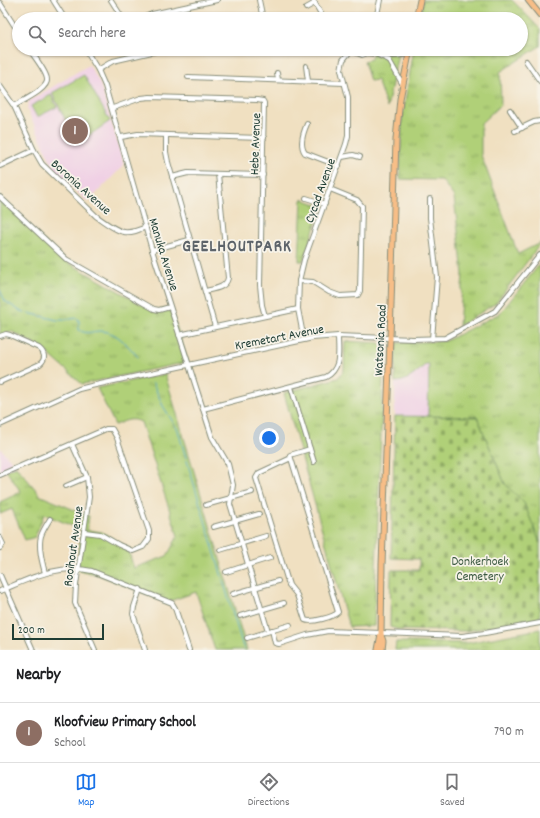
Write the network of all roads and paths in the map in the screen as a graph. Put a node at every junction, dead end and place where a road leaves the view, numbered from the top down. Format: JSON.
{"nodes":[{"id":1,"x":53,"y":0,"type":"edge"},
{"id":2,"x":111,"y":0,"type":"edge"},
{"id":3,"x":217,"y":0,"type":"edge"},
{"id":4,"x":259,"y":0,"type":"edge"},
{"id":5,"x":380,"y":0,"type":"edge"},
{"id":6,"x":420,"y":0,"type":"edge"},
{"id":7,"x":528,"y":0,"type":"edge"},
{"id":8,"x":314,"y":1,"type":"edge"},
{"id":9,"x":1,"y":6,"type":"edge"},
{"id":10,"x":306,"y":8,"type":"dead end"},
{"id":11,"x":61,"y":12,"type":"edge"},
{"id":12,"x":119,"y":12,"type":"edge"},
{"id":13,"x":161,"y":12,"type":"edge"},
{"id":14,"x":262,"y":12,"type":"edge"},
{"id":15,"x":320,"y":12,"type":"edge"},
{"id":16,"x":377,"y":12,"type":"edge"},
{"id":17,"x":417,"y":12,"type":"edge"},
{"id":18,"x":540,"y":15,"type":"edge"},
{"id":19,"x":12,"y":22,"type":"edge"},
{"id":20,"x":34,"y":56,"type":"edge"},
{"id":21,"x":89,"y":56,"type":"edge"},
{"id":22,"x":131,"y":56,"type":"edge"},
{"id":23,"x":346,"y":56,"type":"edge"},
{"id":24,"x":380,"y":56,"type":"edge"},
{"id":25,"x":394,"y":56,"type":"edge"},
{"id":26,"x":409,"y":56,"type":"edge"},
{"id":27,"x":389,"y":60,"type":"junction"},
{"id":28,"x":526,"y":61,"type":"dead end"},
{"id":29,"x":306,"y":66,"type":"dead end"},
{"id":30,"x":98,"y":70,"type":"junction"},
{"id":31,"x":277,"y":73,"type":"dead end"},
{"id":32,"x":188,"y":77,"type":"dead end"},
{"id":33,"x":278,"y":80,"type":"junction"},
{"id":34,"x":308,"y":81,"type":"junction"},
{"id":35,"x":540,"y":81,"type":"edge"},
{"id":36,"x":344,"y":83,"type":"junction"},
{"id":37,"x":403,"y":85,"type":"junction"},
{"id":38,"x":0,"y":86,"type":"edge"},
{"id":39,"x":14,"y":106,"type":"junction"},
{"id":40,"x":113,"y":108,"type":"junction"},
{"id":41,"x":510,"y":110,"type":"dead end"},
{"id":42,"x":540,"y":121,"type":"edge"},
{"id":43,"x":307,"y":124,"type":"dead end"},
{"id":44,"x":522,"y":128,"type":"junction"},
{"id":45,"x":515,"y":131,"type":"dead end"},
{"id":46,"x":166,"y":135,"type":"junction"},
{"id":47,"x":121,"y":137,"type":"junction"},
{"id":48,"x":264,"y":138,"type":"junction"},
{"id":49,"x":34,"y":150,"type":"junction"},
{"id":50,"x":360,"y":157,"type":"dead end"},
{"id":51,"x":342,"y":158,"type":"junction"},
{"id":52,"x":0,"y":166,"type":"edge"},
{"id":53,"x":339,"y":166,"type":"junction"},
{"id":54,"x":218,"y":174,"type":"junction"},
{"id":55,"x":263,"y":175,"type":"junction"},
{"id":56,"x":172,"y":177,"type":"junction"},
{"id":57,"x":330,"y":189,"type":"junction"},
{"id":58,"x":0,"y":198,"type":"edge"},
{"id":59,"x":306,"y":198,"type":"dead end"},
{"id":60,"x":430,"y":199,"type":"dead end"},
{"id":61,"x":325,"y":204,"type":"junction"},
{"id":62,"x":146,"y":227,"type":"junction"},
{"id":63,"x":189,"y":240,"type":"junction"},
{"id":64,"x":152,"y":250,"type":"junction"},
{"id":65,"x":540,"y":255,"type":"edge"},
{"id":66,"x":299,"y":281,"type":"junction"},
{"id":67,"x":205,"y":291,"type":"junction"},
{"id":68,"x":170,"y":307,"type":"junction"},
{"id":69,"x":298,"y":309,"type":"junction"},
{"id":70,"x":265,"y":316,"type":"junction"},
{"id":71,"x":215,"y":327,"type":"junction"},
{"id":72,"x":179,"y":335,"type":"junction"},
{"id":73,"x":0,"y":336,"type":"edge"},
{"id":74,"x":338,"y":336,"type":"junction"},
{"id":75,"x":390,"y":338,"type":"junction"},
{"id":76,"x":432,"y":339,"type":"junction"},
{"id":77,"x":304,"y":340,"type":"junction"},
{"id":78,"x":189,"y":365,"type":"junction"},
{"id":79,"x":0,"y":382,"type":"edge"},
{"id":80,"x":291,"y":387,"type":"junction"},
{"id":81,"x":203,"y":409,"type":"junction"},
{"id":82,"x":0,"y":425,"type":"edge"},
{"id":83,"x":72,"y":444,"type":"junction"},
{"id":84,"x":310,"y":449,"type":"junction"},
{"id":85,"x":291,"y":458,"type":"junction"},
{"id":86,"x":314,"y":462,"type":"dead end"},
{"id":87,"x":0,"y":475,"type":"edge"},
{"id":88,"x":87,"y":477,"type":"junction"},
{"id":89,"x":66,"y":486,"type":"dead end"},
{"id":90,"x":252,"y":492,"type":"dead end"},
{"id":91,"x":230,"y":498,"type":"junction"},
{"id":92,"x":206,"y":505,"type":"dead end"},
{"id":93,"x":258,"y":514,"type":"dead end"},
{"id":94,"x":50,"y":518,"type":"dead end"},
{"id":95,"x":235,"y":521,"type":"junction"},
{"id":96,"x":213,"y":527,"type":"dead end"},
{"id":97,"x":85,"y":532,"type":"junction"},
{"id":98,"x":266,"y":536,"type":"dead end"},
{"id":99,"x":0,"y":538,"type":"edge"},
{"id":100,"x":242,"y":543,"type":"junction"},
{"id":101,"x":0,"y":548,"type":"edge"},
{"id":102,"x":220,"y":550,"type":"dead end"},
{"id":103,"x":270,"y":558,"type":"dead end"},
{"id":104,"x":248,"y":565,"type":"junction"},
{"id":105,"x":79,"y":568,"type":"junction"},
{"id":106,"x":226,"y":572,"type":"dead end"},
{"id":107,"x":45,"y":573,"type":"junction"},
{"id":108,"x":0,"y":575,"type":"edge"},
{"id":109,"x":278,"y":581,"type":"dead end"},
{"id":110,"x":6,"y":588,"type":"junction"},
{"id":111,"x":255,"y":588,"type":"junction"},
{"id":112,"x":140,"y":589,"type":"junction"},
{"id":113,"x":0,"y":591,"type":"edge"},
{"id":114,"x":233,"y":594,"type":"dead end"},
{"id":115,"x":284,"y":603,"type":"dead end"},
{"id":116,"x":261,"y":610,"type":"junction"},
{"id":117,"x":240,"y":616,"type":"dead end"},
{"id":118,"x":540,"y":623,"type":"edge"},
{"id":119,"x":290,"y":625,"type":"dead end"},
{"id":120,"x":270,"y":631,"type":"junction"},
{"id":121,"x":381,"y":634,"type":"junction"},
{"id":122,"x":247,"y":638,"type":"dead end"},
{"id":123,"x":33,"y":650,"type":"edge"},
{"id":124,"x":95,"y":650,"type":"edge"},
{"id":125,"x":145,"y":650,"type":"edge"},
{"id":126,"x":189,"y":650,"type":"edge"},
{"id":127,"x":378,"y":650,"type":"edge"},
{"id":128,"x":382,"y":650,"type":"edge"}],
"edges":[{"from":1,"to":11,"type":"street"},
{"from":2,"to":12,"type":"street"},
{"from":3,"to":13,"type":"street"},
{"from":4,"to":14,"type":"street"},
{"from":5,"to":16,"type":"street"},
{"from":6,"to":17,"type":"main road"},
{"from":7,"to":18,"type":"main road"},
{"from":8,"to":10,"type":"street"},
{"from":8,"to":15,"type":"street"},
{"from":9,"to":19,"type":"street"},
{"from":20,"to":39,"type":"street"},
{"from":21,"to":30,"type":"street","name":"Manuka Avenue"},
{"from":22,"to":30,"type":"street"},
{"from":23,"to":36,"type":"street","name":"Cycad Avenue"},
{"from":24,"to":27,"type":"street"},
{"from":25,"to":27,"type":"street"},
{"from":26,"to":37,"type":"main road","name":"Watsonia Road"},
{"from":27,"to":37,"type":"street"},
{"from":28,"to":35,"type":"street"},
{"from":29,"to":34,"type":"street"},
{"from":30,"to":40,"type":"street","name":"Manuka Avenue"},
{"from":31,"to":33,"type":"street"},
{"from":32,"to":33,"type":"street"},
{"from":33,"to":34,"type":"street"},
{"from":34,"to":36,"type":"street"},
{"from":36,"to":51,"type":"street","name":"Cycad Avenue"},
{"from":37,"to":75,"type":"main road","name":"Watsonia Road"},
{"from":38,"to":39,"type":"street","name":"Boronia Avenue"},
{"from":39,"to":49,"type":"street","name":"Boronia Avenue"},
{"from":40,"to":47,"type":"street","name":"Manuka Avenue"},
{"from":40,"to":48,"type":"street","name":"Hebe Avenue"},
{"from":41,"to":44,"type":"street"},
{"from":42,"to":44,"type":"street"},
{"from":43,"to":53,"type":"street"},
{"from":44,"to":45,"type":"street"},
{"from":46,"to":47,"type":"street"},
{"from":46,"to":48,"type":"street"},
{"from":46,"to":56,"type":"street"},
{"from":47,"to":62,"type":"street","name":"Manuka Avenue"},
{"from":48,"to":55,"type":"street","name":"Hebe Avenue"},
{"from":49,"to":52,"type":"street"},
{"from":49,"to":62,"type":"street","name":"Boronia Avenue"},
{"from":50,"to":51,"type":"street"},
{"from":51,"to":53,"type":"street","name":"Cycad Avenue"},
{"from":53,"to":57,"type":"street","name":"Cycad Avenue"},
{"from":54,"to":55,"type":"street"},
{"from":54,"to":56,"type":"street"},
{"from":54,"to":67,"type":"street"},
{"from":55,"to":70,"type":"street","name":"Hebe Avenue"},
{"from":56,"to":63,"type":"street"},
{"from":57,"to":61,"type":"street","name":"Cycad Avenue"},
{"from":57,"to":66,"type":"street"},
{"from":58,"to":68,"type":"street"},
{"from":59,"to":61,"type":"street"},
{"from":60,"to":76,"type":"street"},
{"from":61,"to":66,"type":"street","name":"Cycad Avenue"},
{"from":62,"to":64,"type":"street","name":"Manuka Avenue"},
{"from":63,"to":64,"type":"street"},
{"from":63,"to":67,"type":"street"},
{"from":64,"to":68,"type":"street","name":"Manuka Avenue"},
{"from":65,"to":76,"type":"street","name":"Kremetart Avenue"},
{"from":66,"to":69,"type":"street","name":"Cycad Avenue"},
{"from":67,"to":71,"type":"street"},
{"from":68,"to":72,"type":"street","name":"Manuka Avenue"},
{"from":69,"to":70,"type":"street"},
{"from":69,"to":77,"type":"street","name":"Cycad Avenue"},
{"from":70,"to":71,"type":"street"},
{"from":71,"to":72,"type":"street"},
{"from":72,"to":78,"type":"street","name":"Manuka Avenue"},
{"from":73,"to":79,"type":"street"},
{"from":74,"to":75,"type":"street","name":"Kremetart Avenue"},
{"from":74,"to":77,"type":"street","name":"Kremetart Avenue"},
{"from":74,"to":80,"type":"street"},
{"from":75,"to":76,"type":"street","name":"Kremetart Avenue"},
{"from":75,"to":121,"type":"main road","name":"Watsonia Road"},
{"from":77,"to":78,"type":"street","name":"Kremetart Avenue"},
{"from":78,"to":81,"type":"street","name":"Manuka Avenue"},
{"from":78,"to":82,"type":"street","name":"Kremetart Avenue"},
{"from":80,"to":81,"type":"street"},
{"from":80,"to":84,"type":"street"},
{"from":81,"to":91,"type":"street","name":"Manuka Avenue"},
{"from":83,"to":87,"type":"street"},
{"from":83,"to":88,"type":"street","name":"Rooihout Avenue"},
{"from":83,"to":97,"type":"street"},
{"from":84,"to":85,"type":"street"},
{"from":84,"to":86,"type":"street"},
{"from":85,"to":85,"type":"street"},
{"from":88,"to":89,"type":"street"},
{"from":88,"to":97,"type":"street","name":"Rooihout Avenue"},
{"from":90,"to":91,"type":"street"},
{"from":91,"to":92,"type":"street"},
{"from":91,"to":95,"type":"street","name":"Manuka Avenue"},
{"from":93,"to":95,"type":"street"},
{"from":94,"to":107,"type":"street"},
{"from":95,"to":96,"type":"street"},
{"from":95,"to":100,"type":"street","name":"Manuka Avenue"},
{"from":97,"to":105,"type":"street","name":"Rooihout Avenue"},
{"from":98,"to":100,"type":"street"},
{"from":99,"to":101,"type":"street"},
{"from":100,"to":102,"type":"street"},
{"from":100,"to":104,"type":"street","name":"Manuka Avenue"},
{"from":103,"to":104,"type":"street"},
{"from":104,"to":106,"type":"street"},
{"from":104,"to":111,"type":"street","name":"Manuka Avenue"},
{"from":105,"to":107,"type":"street"},
{"from":105,"to":112,"type":"street"},
{"from":105,"to":124,"type":"street","name":"Rooihout Avenue"},
{"from":107,"to":110,"type":"street"},
{"from":108,"to":110,"type":"street"},
{"from":109,"to":111,"type":"street"},
{"from":110,"to":113,"type":"street"},
{"from":110,"to":123,"type":"street"},
{"from":111,"to":114,"type":"street"},
{"from":111,"to":116,"type":"street","name":"Manuka Avenue"},
{"from":112,"to":125,"type":"street"},
{"from":112,"to":126,"type":"street"},
{"from":115,"to":116,"type":"street"},
{"from":116,"to":117,"type":"street"},
{"from":116,"to":120,"type":"street","name":"Manuka Avenue"},
{"from":118,"to":121,"type":"street"},
{"from":119,"to":120,"type":"street"},
{"from":120,"to":121,"type":"street","name":"Manuka Avenue"},
{"from":120,"to":122,"type":"street"},
{"from":121,"to":127,"type":"main road","name":"Watsonia Road"},
{"from":121,"to":128,"type":"main road","name":"Watsonia Road"}]}
